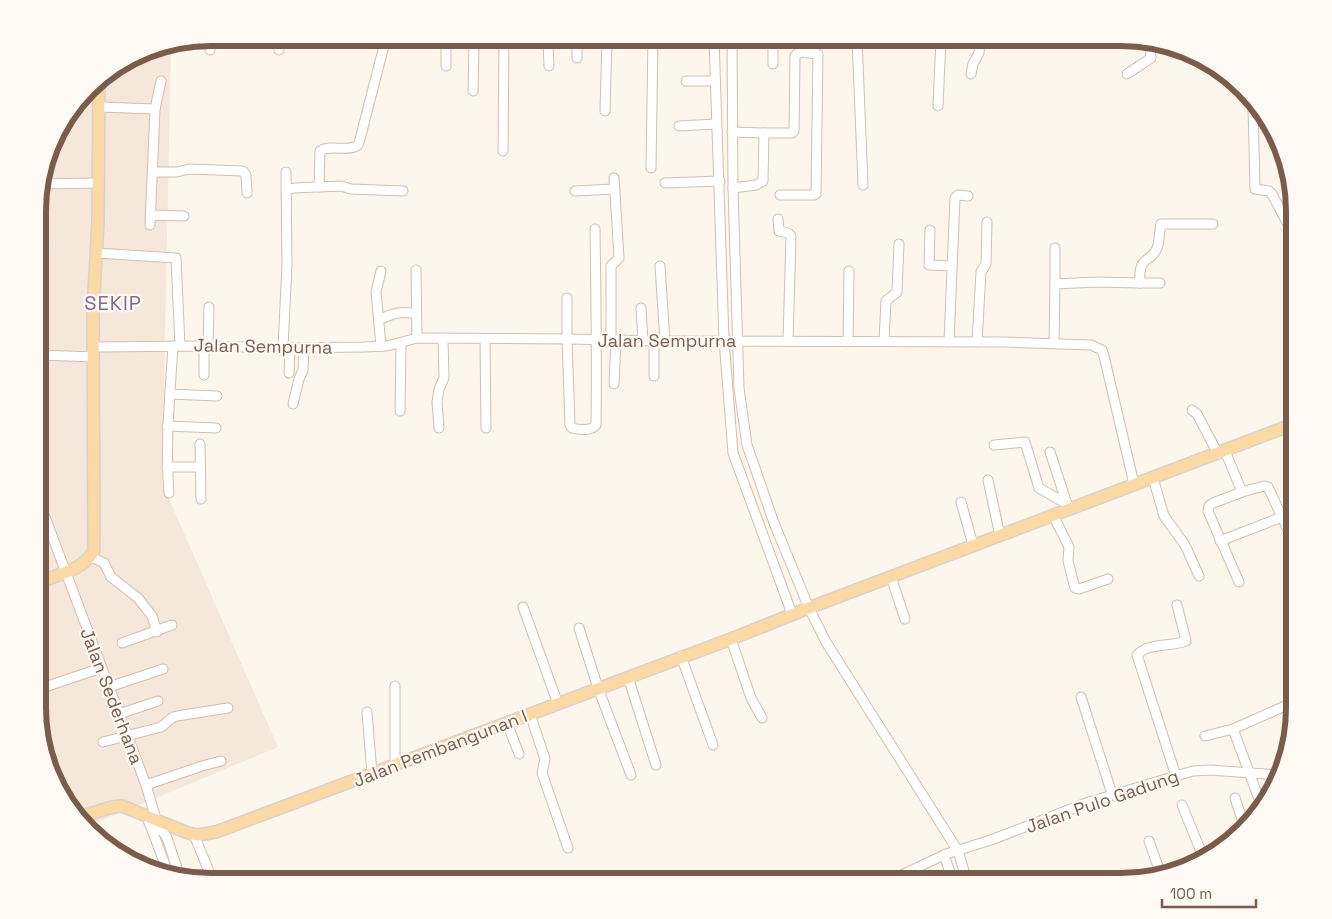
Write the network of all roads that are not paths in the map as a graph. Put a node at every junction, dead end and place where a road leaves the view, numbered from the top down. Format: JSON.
{"nodes":[{"id":1,"x":384,"y":47,"type":"edge"},
{"id":2,"x":446,"y":47,"type":"edge"},
{"id":3,"x":474,"y":47,"type":"edge"},
{"id":4,"x":504,"y":47,"type":"edge"},
{"id":5,"x":548,"y":47,"type":"edge"},
{"id":6,"x":577,"y":47,"type":"edge"},
{"id":7,"x":607,"y":47,"type":"edge"},
{"id":8,"x":653,"y":47,"type":"edge"},
{"id":9,"x":714,"y":47,"type":"edge"},
{"id":10,"x":732,"y":47,"type":"edge"},
{"id":11,"x":773,"y":47,"type":"edge"},
{"id":12,"x":800,"y":47,"type":"edge"},
{"id":13,"x":857,"y":47,"type":"edge"},
{"id":14,"x":941,"y":47,"type":"edge"},
{"id":15,"x":979,"y":47,"type":"edge"},
{"id":16,"x":1150,"y":49,"type":"edge"},
{"id":17,"x":800,"y":52,"type":"junction"},
{"id":18,"x":577,"y":58,"type":"dead end"},
{"id":19,"x":773,"y":64,"type":"dead end"},
{"id":20,"x":446,"y":66,"type":"dead end"},
{"id":21,"x":549,"y":66,"type":"dead end"},
{"id":22,"x":971,"y":74,"type":"dead end"},
{"id":23,"x":1127,"y":74,"type":"dead end"},
{"id":24,"x":161,"y":80,"type":"dead end"},
{"id":25,"x":686,"y":81,"type":"dead end"},
{"id":26,"x":715,"y":81,"type":"junction"},
{"id":27,"x":100,"y":90,"type":"edge"},
{"id":28,"x":473,"y":90,"type":"dead end"},
{"id":29,"x":938,"y":106,"type":"dead end"},
{"id":30,"x":100,"y":107,"type":"junction"},
{"id":31,"x":155,"y":109,"type":"junction"},
{"id":32,"x":606,"y":111,"type":"dead end"},
{"id":33,"x":1253,"y":113,"type":"edge"},
{"id":34,"x":716,"y":124,"type":"junction"},
{"id":35,"x":679,"y":126,"type":"dead end"},
{"id":36,"x":732,"y":132,"type":"junction"},
{"id":37,"x":764,"y":133,"type":"junction"},
{"id":38,"x":504,"y":151,"type":"dead end"},
{"id":39,"x":651,"y":168,"type":"dead end"},
{"id":40,"x":153,"y":172,"type":"junction"},
{"id":41,"x":286,"y":172,"type":"dead end"},
{"id":42,"x":614,"y":178,"type":"dead end"},
{"id":43,"x":720,"y":181,"type":"junction"},
{"id":44,"x":98,"y":183,"type":"junction"},
{"id":45,"x":665,"y":183,"type":"dead end"},
{"id":46,"x":49,"y":184,"type":"edge"},
{"id":47,"x":863,"y":185,"type":"dead end"},
{"id":48,"x":319,"y":186,"type":"junction"},
{"id":49,"x":733,"y":188,"type":"junction"},
{"id":50,"x":614,"y":189,"type":"junction"},
{"id":51,"x":286,"y":190,"type":"junction"},
{"id":52,"x":403,"y":191,"type":"dead end"},
{"id":53,"x":575,"y":191,"type":"dead end"},
{"id":54,"x":246,"y":193,"type":"dead end"},
{"id":55,"x":780,"y":195,"type":"dead end"},
{"id":56,"x":968,"y":196,"type":"dead end"},
{"id":57,"x":184,"y":216,"type":"dead end"},
{"id":58,"x":778,"y":219,"type":"dead end"},
{"id":59,"x":1285,"y":219,"type":"edge"},
{"id":60,"x":988,"y":222,"type":"dead end"},
{"id":61,"x":1213,"y":224,"type":"dead end"},
{"id":62,"x":728,"y":225,"type":"junction"},
{"id":63,"x":595,"y":229,"type":"dead end"},
{"id":64,"x":930,"y":230,"type":"dead end"},
{"id":65,"x":899,"y":244,"type":"dead end"},
{"id":66,"x":1055,"y":248,"type":"dead end"},
{"id":67,"x":97,"y":253,"type":"junction"},
{"id":68,"x":660,"y":266,"type":"dead end"},
{"id":69,"x":951,"y":266,"type":"junction"},
{"id":70,"x":416,"y":270,"type":"dead end"},
{"id":71,"x":381,"y":271,"type":"dead end"},
{"id":72,"x":849,"y":271,"type":"dead end"},
{"id":73,"x":1140,"y":283,"type":"junction"},
{"id":74,"x":1160,"y":283,"type":"dead end"},
{"id":75,"x":1055,"y":284,"type":"junction"},
{"id":76,"x":567,"y":298,"type":"dead end"},
{"id":77,"x":209,"y":307,"type":"dead end"},
{"id":78,"x":641,"y":308,"type":"dead end"},
{"id":79,"x":416,"y":314,"type":"junction"},
{"id":80,"x":378,"y":320,"type":"junction"},
{"id":81,"x":417,"y":338,"type":"junction"},
{"id":82,"x":443,"y":338,"type":"junction"},
{"id":83,"x":567,"y":338,"type":"junction"},
{"id":84,"x":485,"y":339,"type":"junction"},
{"id":85,"x":597,"y":340,"type":"junction"},
{"id":86,"x":613,"y":340,"type":"junction"},
{"id":87,"x":642,"y":341,"type":"junction"},
{"id":88,"x":654,"y":341,"type":"junction"},
{"id":89,"x":665,"y":341,"type":"junction"},
{"id":90,"x":730,"y":341,"type":"junction"},
{"id":91,"x":788,"y":341,"type":"junction"},
{"id":92,"x":884,"y":341,"type":"junction"},
{"id":93,"x":848,"y":342,"type":"junction"},
{"id":94,"x":949,"y":342,"type":"junction"},
{"id":95,"x":978,"y":342,"type":"junction"},
{"id":96,"x":401,"y":343,"type":"junction"},
{"id":97,"x":1054,"y":343,"type":"junction"},
{"id":98,"x":177,"y":346,"type":"junction"},
{"id":99,"x":206,"y":346,"type":"junction"},
{"id":100,"x":381,"y":346,"type":"junction"},
{"id":101,"x":286,"y":347,"type":"junction"},
{"id":102,"x":304,"y":348,"type":"junction"},
{"id":103,"x":94,"y":352,"type":"junction"},
{"id":104,"x":46,"y":355,"type":"edge"},
{"id":105,"x":289,"y":373,"type":"dead end"},
{"id":106,"x":204,"y":375,"type":"dead end"},
{"id":107,"x":654,"y":376,"type":"dead end"},
{"id":108,"x":614,"y":384,"type":"dead end"},
{"id":109,"x":170,"y":394,"type":"junction"},
{"id":110,"x":216,"y":396,"type":"dead end"},
{"id":111,"x":293,"y":404,"type":"dead end"},
{"id":112,"x":1192,"y":410,"type":"dead end"},
{"id":113,"x":400,"y":411,"type":"dead end"},
{"id":114,"x":167,"y":426,"type":"junction"},
{"id":115,"x":1285,"y":427,"type":"edge"},
{"id":116,"x":216,"y":428,"type":"dead end"},
{"id":117,"x":439,"y":428,"type":"dead end"},
{"id":118,"x":486,"y":428,"type":"dead end"},
{"id":119,"x":200,"y":444,"type":"dead end"},
{"id":120,"x":994,"y":445,"type":"dead end"},
{"id":121,"x":1050,"y":452,"type":"dead end"},
{"id":122,"x":1221,"y":452,"type":"junction"},
{"id":123,"x":167,"y":467,"type":"junction"},
{"id":124,"x":200,"y":467,"type":"junction"},
{"id":125,"x":1152,"y":478,"type":"junction"},
{"id":126,"x":988,"y":480,"type":"dead end"},
{"id":127,"x":1134,"y":484,"type":"junction"},
{"id":128,"x":1242,"y":492,"type":"junction"},
{"id":129,"x":169,"y":493,"type":"dead end"},
{"id":130,"x":201,"y":499,"type":"dead end"},
{"id":131,"x":961,"y":502,"type":"dead end"},
{"id":132,"x":1069,"y":506,"type":"junction"},
{"id":133,"x":1054,"y":516,"type":"junction"},
{"id":134,"x":1282,"y":517,"type":"junction"},
{"id":135,"x":47,"y":521,"type":"edge"},
{"id":136,"x":1285,"y":524,"type":"edge"},
{"id":137,"x":1000,"y":536,"type":"junction"},
{"id":138,"x":1220,"y":541,"type":"junction"},
{"id":139,"x":973,"y":545,"type":"junction"},
{"id":140,"x":91,"y":557,"type":"junction"},
{"id":141,"x":66,"y":572,"type":"junction"},
{"id":142,"x":1198,"y":576,"type":"dead end"},
{"id":143,"x":891,"y":577,"type":"junction"},
{"id":144,"x":47,"y":579,"type":"edge"},
{"id":145,"x":1108,"y":579,"type":"dead end"},
{"id":146,"x":1239,"y":582,"type":"dead end"},
{"id":147,"x":1176,"y":605,"type":"dead end"},
{"id":148,"x":523,"y":607,"type":"dead end"},
{"id":149,"x":801,"y":611,"type":"junction"},
{"id":150,"x":905,"y":619,"type":"dead end"},
{"id":151,"x":172,"y":625,"type":"dead end"},
{"id":152,"x":579,"y":628,"type":"dead end"},
{"id":153,"x":157,"y":632,"type":"junction"},
{"id":154,"x":731,"y":639,"type":"junction"},
{"id":155,"x":122,"y":643,"type":"dead end"},
{"id":156,"x":681,"y":656,"type":"junction"},
{"id":157,"x":101,"y":668,"type":"junction"},
{"id":158,"x":163,"y":669,"type":"dead end"},
{"id":159,"x":628,"y":676,"type":"junction"},
{"id":160,"x":47,"y":686,"type":"edge"},
{"id":161,"x":394,"y":686,"type":"dead end"},
{"id":162,"x":108,"y":687,"type":"junction"},
{"id":163,"x":598,"y":688,"type":"junction"},
{"id":164,"x":1082,"y":697,"type":"dead end"},
{"id":165,"x":158,"y":701,"type":"dead end"},
{"id":166,"x":558,"y":704,"type":"junction"},
{"id":167,"x":1285,"y":706,"type":"edge"},
{"id":168,"x":228,"y":708,"type":"dead end"},
{"id":169,"x":367,"y":712,"type":"dead end"},
{"id":170,"x":119,"y":714,"type":"junction"},
{"id":171,"x":530,"y":714,"type":"junction"},
{"id":172,"x":762,"y":718,"type":"dead end"},
{"id":173,"x":507,"y":723,"type":"junction"},
{"id":174,"x":1233,"y":729,"type":"junction"},
{"id":175,"x":127,"y":736,"type":"junction"},
{"id":176,"x":1205,"y":736,"type":"dead end"},
{"id":177,"x":103,"y":742,"type":"dead end"},
{"id":178,"x":713,"y":744,"type":"dead end"},
{"id":179,"x":519,"y":754,"type":"dead end"},
{"id":180,"x":221,"y":762,"type":"dead end"},
{"id":181,"x":394,"y":765,"type":"junction"},
{"id":182,"x":656,"y":765,"type":"dead end"},
{"id":183,"x":1248,"y":772,"type":"junction"},
{"id":184,"x":372,"y":774,"type":"junction"},
{"id":185,"x":631,"y":775,"type":"dead end"},
{"id":186,"x":1271,"y":775,"type":"edge"},
{"id":187,"x":1176,"y":776,"type":"junction"},
{"id":188,"x":146,"y":785,"type":"junction"},
{"id":189,"x":1112,"y":794,"type":"junction"},
{"id":190,"x":1234,"y":798,"type":"dead end"},
{"id":191,"x":1258,"y":799,"type":"edge"},
{"id":192,"x":1182,"y":805,"type":"dead end"},
{"id":193,"x":86,"y":815,"type":"edge"},
{"id":194,"x":150,"y":819,"type":"junction"},
{"id":195,"x":1242,"y":819,"type":"edge"},
{"id":196,"x":194,"y":835,"type":"junction"},
{"id":197,"x":1148,"y":841,"type":"dead end"},
{"id":198,"x":568,"y":848,"type":"dead end"},
{"id":199,"x":1201,"y":852,"type":"edge"},
{"id":200,"x":951,"y":853,"type":"junction"},
{"id":201,"x":165,"y":866,"type":"edge"},
{"id":202,"x":1158,"y":868,"type":"edge"},
{"id":203,"x":178,"y":870,"type":"edge"},
{"id":204,"x":209,"y":872,"type":"edge"},
{"id":205,"x":907,"y":873,"type":"edge"},
{"id":206,"x":952,"y":873,"type":"edge"},
{"id":207,"x":962,"y":873,"type":"edge"}],
"edges":[{"from":1,"to":48,"type":"street"},
{"from":2,"to":20,"type":"street"},
{"from":3,"to":28,"type":"street"},
{"from":4,"to":38,"type":"street"},
{"from":5,"to":21,"type":"street"},
{"from":6,"to":18,"type":"street"},
{"from":7,"to":32,"type":"street"},
{"from":8,"to":39,"type":"street"},
{"from":9,"to":26,"type":"street"},
{"from":10,"to":36,"type":"street"},
{"from":11,"to":19,"type":"street"},
{"from":12,"to":17,"type":"street"},
{"from":13,"to":47,"type":"street"},
{"from":14,"to":29,"type":"street"},
{"from":15,"to":22,"type":"street"},
{"from":16,"to":23,"type":"street"},
{"from":17,"to":37,"type":"street"},
{"from":17,"to":55,"type":"street"},
{"from":24,"to":31,"type":"street"},
{"from":25,"to":26,"type":"street"},
{"from":26,"to":34,"type":"street"},
{"from":27,"to":30,"type":"main road"},
{"from":30,"to":31,"type":"street"},
{"from":30,"to":44,"type":"main road"},
{"from":31,"to":40,"type":"street"},
{"from":33,"to":59,"type":"street"},
{"from":34,"to":35,"type":"street"},
{"from":34,"to":43,"type":"street"},
{"from":36,"to":37,"type":"street"},
{"from":36,"to":49,"type":"street"},
{"from":37,"to":49,"type":"street"},
{"from":40,"to":54,"type":"street"},
{"from":40,"to":57,"type":"street"},
{"from":41,"to":51,"type":"street"},
{"from":42,"to":50,"type":"street"},
{"from":43,"to":45,"type":"street"},
{"from":43,"to":62,"type":"street"},
{"from":44,"to":46,"type":"street"},
{"from":44,"to":67,"type":"main road"},
{"from":48,"to":51,"type":"street"},
{"from":48,"to":52,"type":"street"},
{"from":49,"to":62,"type":"street"},
{"from":50,"to":53,"type":"street"},
{"from":50,"to":86,"type":"street"},
{"from":51,"to":101,"type":"street"},
{"from":56,"to":69,"type":"street"},
{"from":58,"to":91,"type":"street"},
{"from":60,"to":95,"type":"street"},
{"from":61,"to":73,"type":"street"},
{"from":62,"to":90,"type":"street"},
{"from":62,"to":90,"type":"street"},
{"from":63,"to":85,"type":"street"},
{"from":64,"to":69,"type":"street"},
{"from":65,"to":92,"type":"street"},
{"from":66,"to":75,"type":"street"},
{"from":67,"to":98,"type":"street"},
{"from":67,"to":103,"type":"main road"},
{"from":68,"to":89,"type":"street"},
{"from":69,"to":94,"type":"street"},
{"from":70,"to":79,"type":"street"},
{"from":71,"to":80,"type":"street"},
{"from":72,"to":93,"type":"street"},
{"from":73,"to":74,"type":"street"},
{"from":73,"to":75,"type":"street"},
{"from":75,"to":97,"type":"street"},
{"from":76,"to":83,"type":"street"},
{"from":77,"to":99,"type":"street"},
{"from":78,"to":87,"type":"street"},
{"from":79,"to":80,"type":"street"},
{"from":79,"to":81,"type":"street"},
{"from":80,"to":100,"type":"street"},
{"from":81,"to":82,"type":"street","name":"Jalan Sempurna"},
{"from":81,"to":96,"type":"street","name":"Jalan Sempurna"},
{"from":82,"to":84,"type":"street","name":"Jalan Sempurna"},
{"from":82,"to":117,"type":"street"},
{"from":83,"to":84,"type":"street","name":"Jalan Sempurna"},
{"from":83,"to":85,"type":"street","name":"Jalan Sempurna"},
{"from":83,"to":85,"type":"street"},
{"from":84,"to":118,"type":"street"},
{"from":85,"to":86,"type":"street","name":"Jalan Sempurna"},
{"from":86,"to":87,"type":"street","name":"Jalan Sempurna"},
{"from":86,"to":108,"type":"street"},
{"from":87,"to":88,"type":"street","name":"Jalan Sempurna"},
{"from":88,"to":89,"type":"street","name":"Jalan Sempurna"},
{"from":88,"to":107,"type":"street"},
{"from":89,"to":90,"type":"street","name":"Jalan Sempurna"},
{"from":90,"to":91,"type":"street","name":"Jalan Sempurna"},
{"from":90,"to":149,"type":"street"},
{"from":90,"to":149,"type":"street"},
{"from":91,"to":93,"type":"street","name":"Jalan Sempurna"},
{"from":92,"to":93,"type":"street","name":"Jalan Sempurna"},
{"from":92,"to":94,"type":"street","name":"Jalan Sempurna"},
{"from":94,"to":95,"type":"street","name":"Jalan Sempurna"},
{"from":95,"to":97,"type":"street","name":"Jalan Sempurna"},
{"from":96,"to":100,"type":"street","name":"Jalan Sempurna"},
{"from":96,"to":113,"type":"street"},
{"from":97,"to":127,"type":"street","name":"Jalan Sempurna"},
{"from":98,"to":99,"type":"street","name":"Jalan Sempurna"},
{"from":98,"to":103,"type":"street","name":"Jalan Sempurna"},
{"from":98,"to":109,"type":"street"},
{"from":99,"to":101,"type":"street","name":"Jalan Sempurna"},
{"from":99,"to":106,"type":"street"},
{"from":100,"to":102,"type":"street","name":"Jalan Sempurna"},
{"from":101,"to":102,"type":"street","name":"Jalan Sempurna"},
{"from":101,"to":105,"type":"street"},
{"from":102,"to":111,"type":"street"},
{"from":103,"to":104,"type":"street","name":"Jalan Sempurna"},
{"from":103,"to":140,"type":"main road"},
{"from":109,"to":110,"type":"street"},
{"from":109,"to":114,"type":"street"},
{"from":112,"to":122,"type":"street"},
{"from":114,"to":116,"type":"street"},
{"from":114,"to":123,"type":"street"},
{"from":115,"to":122,"type":"main road","name":"Jalan Pembangunan I"},
{"from":119,"to":124,"type":"street"},
{"from":120,"to":132,"type":"street"},
{"from":121,"to":132,"type":"street"},
{"from":122,"to":125,"type":"main road","name":"Jalan Pembangunan I"},
{"from":122,"to":128,"type":"street"},
{"from":123,"to":124,"type":"street"},
{"from":123,"to":129,"type":"street"},
{"from":124,"to":130,"type":"street"},
{"from":125,"to":127,"type":"main road","name":"Jalan Pembangunan I"},
{"from":125,"to":142,"type":"street"},
{"from":126,"to":137,"type":"street"},
{"from":127,"to":132,"type":"main road","name":"Jalan Pembangunan I"},
{"from":128,"to":134,"type":"street"},
{"from":128,"to":138,"type":"street"},
{"from":131,"to":139,"type":"street"},
{"from":132,"to":133,"type":"main road","name":"Jalan Pembangunan I"},
{"from":133,"to":137,"type":"main road","name":"Jalan Pembangunan I"},
{"from":133,"to":145,"type":"street"},
{"from":134,"to":136,"type":"street"},
{"from":134,"to":138,"type":"street"},
{"from":135,"to":141,"type":"street","name":"Jalan Sederhana"},
{"from":137,"to":139,"type":"main road","name":"Jalan Pembangunan I"},
{"from":138,"to":146,"type":"street"},
{"from":139,"to":143,"type":"main road","name":"Jalan Pembangunan I"},
{"from":140,"to":141,"type":"main road"},
{"from":140,"to":153,"type":"street"},
{"from":141,"to":144,"type":"main road"},
{"from":141,"to":157,"type":"street","name":"Jalan Sederhana"},
{"from":143,"to":149,"type":"main road","name":"Jalan Pembangunan I"},
{"from":143,"to":150,"type":"street"},
{"from":147,"to":187,"type":"street"},
{"from":148,"to":166,"type":"street"},
{"from":149,"to":154,"type":"main road","name":"Jalan Pembangunan I"},
{"from":149,"to":200,"type":"street"},
{"from":151,"to":153,"type":"street"},
{"from":152,"to":163,"type":"street"},
{"from":153,"to":155,"type":"street"},
{"from":154,"to":156,"type":"main road","name":"Jalan Pembangunan I"},
{"from":154,"to":172,"type":"street"},
{"from":156,"to":159,"type":"main road","name":"Jalan Pembangunan I"},
{"from":156,"to":178,"type":"street"},
{"from":157,"to":160,"type":"street"},
{"from":157,"to":162,"type":"street","name":"Jalan Sederhana"},
{"from":158,"to":162,"type":"street"},
{"from":159,"to":163,"type":"main road","name":"Jalan Pembangunan I"},
{"from":159,"to":182,"type":"street"},
{"from":161,"to":181,"type":"street"},
{"from":162,"to":170,"type":"street","name":"Jalan Sederhana"},
{"from":163,"to":166,"type":"main road","name":"Jalan Pembangunan I"},
{"from":163,"to":185,"type":"street"},
{"from":164,"to":189,"type":"street"},
{"from":165,"to":170,"type":"street"},
{"from":166,"to":171,"type":"main road","name":"Jalan Pembangunan I"},
{"from":167,"to":174,"type":"street"},
{"from":168,"to":175,"type":"street"},
{"from":169,"to":184,"type":"street"},
{"from":170,"to":175,"type":"street","name":"Jalan Sederhana"},
{"from":171,"to":173,"type":"main road","name":"Jalan Pembangunan I"},
{"from":171,"to":198,"type":"street"},
{"from":173,"to":179,"type":"street"},
{"from":173,"to":181,"type":"main road","name":"Jalan Pembangunan I"},
{"from":174,"to":176,"type":"street"},
{"from":174,"to":183,"type":"street"},
{"from":175,"to":177,"type":"street"},
{"from":175,"to":188,"type":"street","name":"Jalan Sederhana"},
{"from":180,"to":188,"type":"street"},
{"from":181,"to":184,"type":"main road","name":"Jalan Pembangunan I"},
{"from":183,"to":186,"type":"street","name":"Jalan Pulo Gadung"},
{"from":183,"to":187,"type":"street","name":"Jalan Pulo Gadung"},
{"from":183,"to":191,"type":"street"},
{"from":184,"to":196,"type":"main road","name":"Jalan Pembangunan I"},
{"from":187,"to":189,"type":"street","name":"Jalan Pulo Gadung"},
{"from":188,"to":194,"type":"street","name":"Jalan Sederhana"},
{"from":189,"to":200,"type":"street","name":"Jalan Pulo Gadung"},
{"from":190,"to":195,"type":"street"},
{"from":192,"to":199,"type":"street"},
{"from":193,"to":194,"type":"main road"},
{"from":194,"to":196,"type":"main road"},
{"from":194,"to":201,"type":"street","name":"Jalan Sederhana"},
{"from":194,"to":203,"type":"street"},
{"from":196,"to":204,"type":"street"},
{"from":197,"to":202,"type":"street"},
{"from":200,"to":205,"type":"street","name":"Jalan Pulo Gadung"},
{"from":200,"to":206,"type":"street"},
{"from":200,"to":207,"type":"street"}]}
